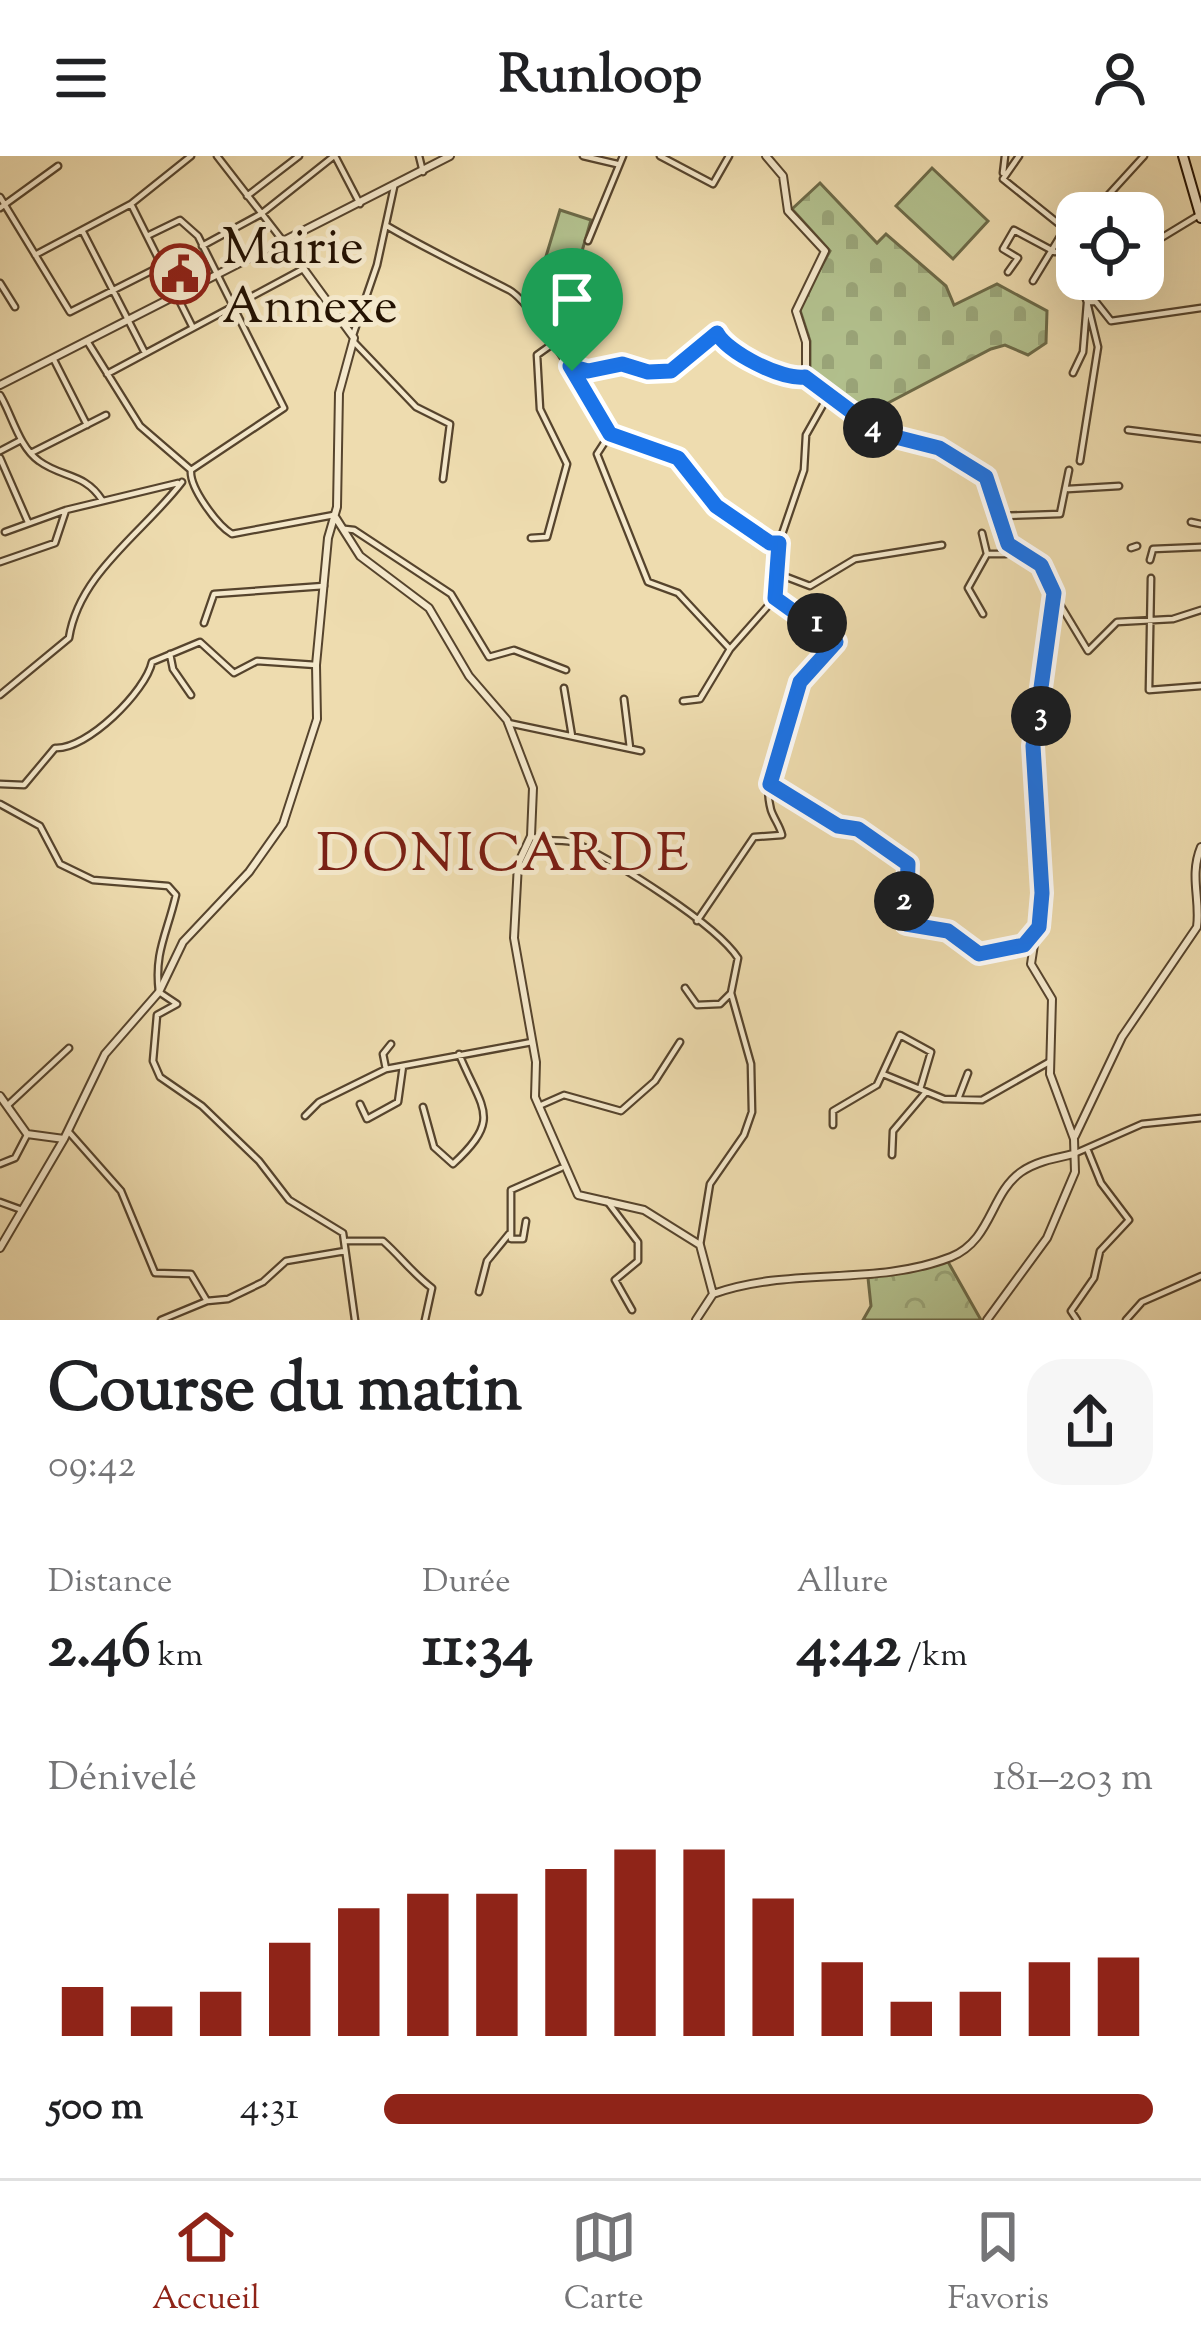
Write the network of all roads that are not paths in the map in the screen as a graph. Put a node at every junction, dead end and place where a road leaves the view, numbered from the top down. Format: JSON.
{"nodes":[{"id":1,"x":191,"y":156,"type":"edge"},
{"id":2,"x":217,"y":156,"type":"edge"},
{"id":3,"x":299,"y":156,"type":"edge"},
{"id":4,"x":335,"y":156,"type":"edge"},
{"id":5,"x":419,"y":156,"type":"edge"},
{"id":6,"x":450,"y":156,"type":"edge"},
{"id":7,"x":583,"y":156,"type":"edge"},
{"id":8,"x":623,"y":156,"type":"edge"},
{"id":9,"x":660,"y":156,"type":"edge"},
{"id":10,"x":729,"y":156,"type":"edge"},
{"id":11,"x":766,"y":156,"type":"edge"},
{"id":12,"x":1005,"y":156,"type":"edge"},
{"id":13,"x":1019,"y":156,"type":"edge"},
{"id":14,"x":1144,"y":156,"type":"edge"},
{"id":15,"x":1186,"y":159,"type":"edge"},
{"id":16,"x":617,"y":164,"type":"junction"},
{"id":17,"x":58,"y":166,"type":"dead end"},
{"id":18,"x":424,"y":172,"type":"junction"},
{"id":19,"x":1003,"y":179,"type":"junction"},
{"id":20,"x":394,"y":188,"type":"junction"},
{"id":21,"x":1111,"y":192,"type":"edge"},
{"id":22,"x":247,"y":196,"type":"junction"},
{"id":23,"x":0,"y":197,"type":"edge"},
{"id":24,"x":360,"y":204,"type":"junction"},
{"id":25,"x":131,"y":205,"type":"junction"},
{"id":26,"x":2,"y":207,"type":"edge"},
{"id":27,"x":261,"y":214,"type":"junction"},
{"id":28,"x":1200,"y":216,"type":"edge"},
{"id":29,"x":1056,"y":222,"type":"edge"},
{"id":30,"x":387,"y":226,"type":"junction"},
{"id":31,"x":82,"y":230,"type":"junction"},
{"id":32,"x":147,"y":236,"type":"junction"},
{"id":33,"x":1164,"y":237,"type":"edge"},
{"id":34,"x":588,"y":241,"type":"dead end"},
{"id":35,"x":284,"y":242,"type":"junction"},
{"id":36,"x":202,"y":245,"type":"junction"},
{"id":37,"x":1055,"y":252,"type":"joint"},
{"id":38,"x":35,"y":255,"type":"junction"},
{"id":39,"x":161,"y":266,"type":"junction"},
{"id":40,"x":304,"y":268,"type":"junction"},
{"id":41,"x":1009,"y":272,"type":"dead end"},
{"id":42,"x":217,"y":276,"type":"junction"},
{"id":43,"x":1033,"y":281,"type":"dead end"},
{"id":44,"x":0,"y":283,"type":"edge"},
{"id":45,"x":112,"y":290,"type":"junction"},
{"id":46,"x":176,"y":296,"type":"junction"},
{"id":47,"x":1087,"y":302,"type":"junction"},
{"id":48,"x":232,"y":306,"type":"junction"},
{"id":49,"x":15,"y":307,"type":"dead end"},
{"id":50,"x":1201,"y":308,"type":"edge"},
{"id":51,"x":127,"y":320,"type":"junction"},
{"id":52,"x":192,"y":326,"type":"junction"},
{"id":53,"x":353,"y":338,"type":"junction"},
{"id":54,"x":87,"y":340,"type":"junction"},
{"id":55,"x":551,"y":344,"type":"junction"},
{"id":56,"x":144,"y":351,"type":"junction"},
{"id":57,"x":53,"y":358,"type":"junction"},
{"id":58,"x":570,"y":366,"type":"junction"},
{"id":59,"x":1073,"y":373,"type":"dead end"},
{"id":60,"x":107,"y":374,"type":"junction"},
{"id":61,"x":805,"y":377,"type":"junction"},
{"id":62,"x":0,"y":385,"type":"edge"},
{"id":63,"x":0,"y":395,"type":"edge"},
{"id":64,"x":828,"y":396,"type":"junction"},
{"id":65,"x":106,"y":415,"type":"dead end"},
{"id":66,"x":87,"y":425,"type":"junction"},
{"id":67,"x":1127,"y":430,"type":"dead end"},
{"id":68,"x":610,"y":434,"type":"junction"},
{"id":69,"x":1201,"y":439,"type":"edge"},
{"id":70,"x":21,"y":440,"type":"junction"},
{"id":71,"x":31,"y":453,"type":"junction"},
{"id":72,"x":0,"y":455,"type":"edge"},
{"id":73,"x":1080,"y":461,"type":"dead end"},
{"id":74,"x":191,"y":470,"type":"junction"},
{"id":75,"x":1069,"y":470,"type":"dead end"},
{"id":76,"x":3,"y":474,"type":"edge"},
{"id":77,"x":443,"y":479,"type":"dead end"},
{"id":78,"x":186,"y":481,"type":"junction"},
{"id":79,"x":1119,"y":486,"type":"dead end"},
{"id":80,"x":1068,"y":490,"type":"junction"},
{"id":81,"x":102,"y":500,"type":"junction"},
{"id":82,"x":65,"y":509,"type":"junction"},
{"id":83,"x":334,"y":515,"type":"junction"},
{"id":84,"x":999,"y":516,"type":"junction"},
{"id":85,"x":28,"y":522,"type":"junction"},
{"id":86,"x":1191,"y":522,"type":"dead end"},
{"id":87,"x":1201,"y":524,"type":"edge"},
{"id":88,"x":345,"y":530,"type":"junction"},
{"id":89,"x":5,"y":532,"type":"dead end"},
{"id":90,"x":982,"y":532,"type":"dead end"},
{"id":91,"x":531,"y":538,"type":"dead end"},
{"id":92,"x":779,"y":543,"type":"junction"},
{"id":93,"x":942,"y":545,"type":"dead end"},
{"id":94,"x":1011,"y":546,"type":"junction"},
{"id":95,"x":1201,"y":547,"type":"edge"},
{"id":96,"x":987,"y":554,"type":"junction"},
{"id":97,"x":1150,"y":560,"type":"dead end"},
{"id":98,"x":0,"y":562,"type":"edge"},
{"id":99,"x":776,"y":573,"type":"junction"},
{"id":100,"x":1151,"y":578,"type":"dead end"},
{"id":101,"x":323,"y":586,"type":"junction"},
{"id":102,"x":1054,"y":593,"type":"junction"},
{"id":103,"x":775,"y":598,"type":"junction"},
{"id":104,"x":1201,"y":610,"type":"edge"},
{"id":105,"x":983,"y":614,"type":"dead end"},
{"id":106,"x":1150,"y":620,"type":"junction"},
{"id":107,"x":204,"y":623,"type":"dead end"},
{"id":108,"x":730,"y":649,"type":"junction"},
{"id":109,"x":170,"y":654,"type":"junction"},
{"id":110,"x":316,"y":665,"type":"junction"},
{"id":111,"x":566,"y":670,"type":"dead end"},
{"id":112,"x":1201,"y":686,"type":"edge"},
{"id":113,"x":564,"y":688,"type":"dead end"},
{"id":114,"x":0,"y":695,"type":"edge"},
{"id":115,"x":191,"y":695,"type":"dead end"},
{"id":116,"x":624,"y":699,"type":"dead end"},
{"id":117,"x":683,"y":701,"type":"dead end"},
{"id":118,"x":508,"y":723,"type":"junction"},
{"id":119,"x":572,"y":736,"type":"junction"},
{"id":120,"x":630,"y":748,"type":"junction"},
{"id":121,"x":641,"y":751,"type":"dead end"},
{"id":122,"x":0,"y":784,"type":"edge"},
{"id":123,"x":770,"y":784,"type":"junction"},
{"id":124,"x":0,"y":804,"type":"edge"},
{"id":125,"x":531,"y":836,"type":"junction"},
{"id":126,"x":1201,"y":848,"type":"edge"},
{"id":127,"x":697,"y":921,"type":"junction"},
{"id":128,"x":1039,"y":927,"type":"junction"},
{"id":129,"x":686,"y":988,"type":"dead end"},
{"id":130,"x":159,"y":992,"type":"junction"},
{"id":131,"x":731,"y":993,"type":"junction"},
{"id":132,"x":532,"y":1042,"type":"junction"},
{"id":133,"x":680,"y":1042,"type":"dead end"},
{"id":134,"x":391,"y":1044,"type":"dead end"},
{"id":135,"x":69,"y":1048,"type":"dead end"},
{"id":136,"x":459,"y":1054,"type":"junction"},
{"id":137,"x":1049,"y":1062,"type":"junction"},
{"id":138,"x":403,"y":1066,"type":"junction"},
{"id":139,"x":386,"y":1070,"type":"junction"},
{"id":140,"x":968,"y":1072,"type":"dead end"},
{"id":141,"x":882,"y":1073,"type":"junction"},
{"id":142,"x":922,"y":1090,"type":"junction"},
{"id":143,"x":0,"y":1096,"type":"edge"},
{"id":144,"x":958,"y":1099,"type":"junction"},
{"id":145,"x":360,"y":1104,"type":"dead end"},
{"id":146,"x":8,"y":1106,"type":"junction"},
{"id":147,"x":538,"y":1106,"type":"junction"},
{"id":148,"x":423,"y":1107,"type":"dead end"},
{"id":149,"x":304,"y":1116,"type":"dead end"},
{"id":150,"x":1201,"y":1118,"type":"edge"},
{"id":151,"x":833,"y":1125,"type":"dead end"},
{"id":152,"x":27,"y":1134,"type":"junction"},
{"id":153,"x":66,"y":1135,"type":"junction"},
{"id":154,"x":1071,"y":1140,"type":"junction"},
{"id":155,"x":1088,"y":1151,"type":"junction"},
{"id":156,"x":892,"y":1155,"type":"dead end"},
{"id":157,"x":1044,"y":1160,"type":"junction"},
{"id":158,"x":0,"y":1164,"type":"edge"},
{"id":159,"x":1075,"y":1166,"type":"junction"},
{"id":160,"x":562,"y":1168,"type":"junction"},
{"id":161,"x":607,"y":1201,"type":"junction"},
{"id":162,"x":0,"y":1202,"type":"edge"},
{"id":163,"x":22,"y":1210,"type":"junction"},
{"id":164,"x":526,"y":1221,"type":"dead end"},
{"id":165,"x":509,"y":1234,"type":"junction"},
{"id":166,"x":347,"y":1241,"type":"junction"},
{"id":167,"x":700,"y":1244,"type":"junction"},
{"id":168,"x":0,"y":1248,"type":"edge"},
{"id":169,"x":348,"y":1250,"type":"junction"},
{"id":170,"x":1201,"y":1276,"type":"edge"},
{"id":171,"x":479,"y":1292,"type":"dead end"},
{"id":172,"x":712,"y":1294,"type":"junction"},
{"id":173,"x":207,"y":1301,"type":"junction"},
{"id":174,"x":632,"y":1310,"type":"dead end"},
{"id":175,"x":161,"y":1320,"type":"edge"},
{"id":176,"x":355,"y":1320,"type":"edge"},
{"id":177,"x":425,"y":1320,"type":"edge"},
{"id":178,"x":697,"y":1320,"type":"edge"},
{"id":179,"x":987,"y":1320,"type":"edge"},
{"id":180,"x":1077,"y":1320,"type":"edge"},
{"id":181,"x":1126,"y":1320,"type":"edge"}],
"edges":[{"from":1,"to":25,"type":"street"},
{"from":2,"to":22,"type":"street"},
{"from":3,"to":22,"type":"street"},
{"from":4,"to":24,"type":"street"},
{"from":4,"to":27,"type":"street"},
{"from":5,"to":18,"type":"street"},
{"from":6,"to":18,"type":"street"},
{"from":7,"to":16,"type":"street"},
{"from":8,"to":16,"type":"street"},
{"from":9,"to":10,"type":"street"},
{"from":11,"to":61,"type":"street"},
{"from":12,"to":19,"type":"street"},
{"from":13,"to":19,"type":"street"},
{"from":14,"to":21,"type":"street"},
{"from":15,"to":28,"type":"main road"},
{"from":16,"to":34,"type":"street"},
{"from":17,"to":26,"type":"street"},
{"from":18,"to":20,"type":"street"},
{"from":19,"to":29,"type":"street"},
{"from":20,"to":24,"type":"street"},
{"from":20,"to":30,"type":"street"},
{"from":22,"to":27,"type":"street"},
{"from":23,"to":26,"type":"street"},
{"from":24,"to":35,"type":"street"},
{"from":25,"to":31,"type":"street"},
{"from":25,"to":32,"type":"street"},
{"from":26,"to":38,"type":"street"},
{"from":27,"to":35,"type":"street"},
{"from":27,"to":36,"type":"street"},
{"from":28,"to":33,"type":"street"},
{"from":30,"to":53,"type":"street"},
{"from":30,"to":55,"type":"street"},
{"from":31,"to":38,"type":"street"},
{"from":31,"to":45,"type":"street"},
{"from":32,"to":36,"type":"street"},
{"from":32,"to":39,"type":"street"},
{"from":35,"to":40,"type":"street"},
{"from":35,"to":42,"type":"street"},
{"from":36,"to":42,"type":"street"},
{"from":37,"to":41,"type":"street"},
{"from":37,"to":43,"type":"street"},
{"from":38,"to":45,"type":"street"},
{"from":39,"to":45,"type":"street"},
{"from":39,"to":46,"type":"street"},
{"from":40,"to":48,"type":"street"},
{"from":40,"to":53,"type":"street"},
{"from":42,"to":46,"type":"street"},
{"from":42,"to":48,"type":"street"},
{"from":44,"to":49,"type":"street"},
{"from":45,"to":51,"type":"street"},
{"from":46,"to":51,"type":"street"},
{"from":46,"to":52,"type":"street"},
{"from":47,"to":50,"type":"street"},
{"from":47,"to":59,"type":"street"},
{"from":47,"to":73,"type":"street"},
{"from":48,"to":52,"type":"street"},
{"from":48,"to":74,"type":"street"},
{"from":51,"to":54,"type":"street"},
{"from":51,"to":56,"type":"street"},
{"from":52,"to":56,"type":"street"},
{"from":53,"to":77,"type":"street"},
{"from":53,"to":83,"type":"street"},
{"from":54,"to":57,"type":"street"},
{"from":54,"to":60,"type":"street"},
{"from":55,"to":58,"type":"street"},
{"from":55,"to":91,"type":"street"},
{"from":56,"to":60,"type":"street"},
{"from":57,"to":62,"type":"street"},
{"from":57,"to":66,"type":"street"},
{"from":58,"to":61,"type":"street"},
{"from":58,"to":68,"type":"street"},
{"from":60,"to":74,"type":"street"},
{"from":61,"to":64,"type":"street"},
{"from":63,"to":70,"type":"street"},
{"from":64,"to":84,"type":"street"},
{"from":64,"to":92,"type":"street"},
{"from":65,"to":66,"type":"street"},
{"from":66,"to":71,"type":"street"},
{"from":67,"to":69,"type":"street"},
{"from":68,"to":92,"type":"street"},
{"from":68,"to":108,"type":"street"},
{"from":70,"to":71,"type":"street"},
{"from":70,"to":72,"type":"street"},
{"from":71,"to":81,"type":"street"},
{"from":72,"to":76,"type":"street"},
{"from":74,"to":78,"type":"street"},
{"from":75,"to":80,"type":"street"},
{"from":76,"to":85,"type":"street"},
{"from":78,"to":81,"type":"street"},
{"from":78,"to":83,"type":"street"},
{"from":78,"to":114,"type":"street"},
{"from":79,"to":80,"type":"street"},
{"from":80,"to":84,"type":"street"},
{"from":81,"to":82,"type":"street"},
{"from":82,"to":85,"type":"street"},
{"from":82,"to":98,"type":"street"},
{"from":83,"to":88,"type":"street"},
{"from":83,"to":101,"type":"street"},
{"from":84,"to":94,"type":"street"},
{"from":85,"to":89,"type":"street"},
{"from":86,"to":87,"type":"street"},
{"from":88,"to":111,"type":"street"},
{"from":88,"to":118,"type":"street"},
{"from":90,"to":96,"type":"street"},
{"from":92,"to":99,"type":"street"},
{"from":93,"to":99,"type":"street"},
{"from":94,"to":96,"type":"street"},
{"from":94,"to":102,"type":"street"},
{"from":95,"to":97,"type":"street"},
{"from":96,"to":105,"type":"street"},
{"from":99,"to":103,"type":"street"},
{"from":100,"to":106,"type":"street"},
{"from":101,"to":107,"type":"street"},
{"from":101,"to":110,"type":"street"},
{"from":102,"to":106,"type":"street"},
{"from":102,"to":128,"type":"street"},
{"from":103,"to":108,"type":"street"},
{"from":103,"to":123,"type":"street"},
{"from":104,"to":106,"type":"street"},
{"from":106,"to":112,"type":"street"},
{"from":108,"to":117,"type":"street"},
{"from":109,"to":110,"type":"street"},
{"from":109,"to":115,"type":"street"},
{"from":109,"to":122,"type":"street"},
{"from":110,"to":130,"type":"street"},
{"from":113,"to":119,"type":"street"},
{"from":116,"to":120,"type":"street"},
{"from":118,"to":119,"type":"street"},
{"from":118,"to":125,"type":"street"},
{"from":119,"to":120,"type":"street"},
{"from":120,"to":121,"type":"street"},
{"from":123,"to":127,"type":"street"},
{"from":123,"to":128,"type":"street"},
{"from":124,"to":130,"type":"street"},
{"from":125,"to":127,"type":"street"},
{"from":125,"to":132,"type":"street"},
{"from":126,"to":154,"type":"street"},
{"from":127,"to":131,"type":"street"},
{"from":128,"to":137,"type":"street"},
{"from":129,"to":131,"type":"street"},
{"from":130,"to":153,"type":"street"},
{"from":130,"to":166,"type":"street"},
{"from":131,"to":167,"type":"street"},
{"from":132,"to":136,"type":"street"},
{"from":132,"to":147,"type":"street"},
{"from":133,"to":147,"type":"street"},
{"from":134,"to":139,"type":"street"},
{"from":135,"to":146,"type":"street"},
{"from":136,"to":138,"type":"street"},
{"from":136,"to":148,"type":"street"},
{"from":137,"to":144,"type":"street"},
{"from":137,"to":154,"type":"street"},
{"from":138,"to":139,"type":"street"},
{"from":138,"to":145,"type":"street"},
{"from":139,"to":149,"type":"street"},
{"from":140,"to":144,"type":"street"},
{"from":141,"to":142,"type":"street"},
{"from":141,"to":142,"type":"street"},
{"from":141,"to":151,"type":"street"},
{"from":142,"to":144,"type":"street"},
{"from":142,"to":156,"type":"street"},
{"from":143,"to":146,"type":"street"},
{"from":146,"to":152,"type":"street"},
{"from":147,"to":160,"type":"street"},
{"from":150,"to":155,"type":"street"},
{"from":152,"to":153,"type":"street"},
{"from":152,"to":158,"type":"street"},
{"from":153,"to":163,"type":"street"},
{"from":153,"to":173,"type":"street"},
{"from":154,"to":155,"type":"street"},
{"from":154,"to":157,"type":"street"},
{"from":154,"to":159,"type":"street"},
{"from":155,"to":180,"type":"street"},
{"from":157,"to":159,"type":"street"},
{"from":157,"to":172,"type":"street"},
{"from":159,"to":179,"type":"street"},
{"from":160,"to":161,"type":"street"},
{"from":160,"to":165,"type":"street"},
{"from":161,"to":167,"type":"street"},
{"from":161,"to":174,"type":"street"},
{"from":162,"to":163,"type":"street"},
{"from":163,"to":168,"type":"street"},
{"from":164,"to":165,"type":"street"},
{"from":165,"to":171,"type":"street"},
{"from":166,"to":169,"type":"street"},
{"from":166,"to":177,"type":"street"},
{"from":167,"to":172,"type":"street"},
{"from":169,"to":173,"type":"street"},
{"from":169,"to":176,"type":"street"},
{"from":170,"to":181,"type":"street"},
{"from":172,"to":178,"type":"street"},
{"from":173,"to":175,"type":"street"}]}
